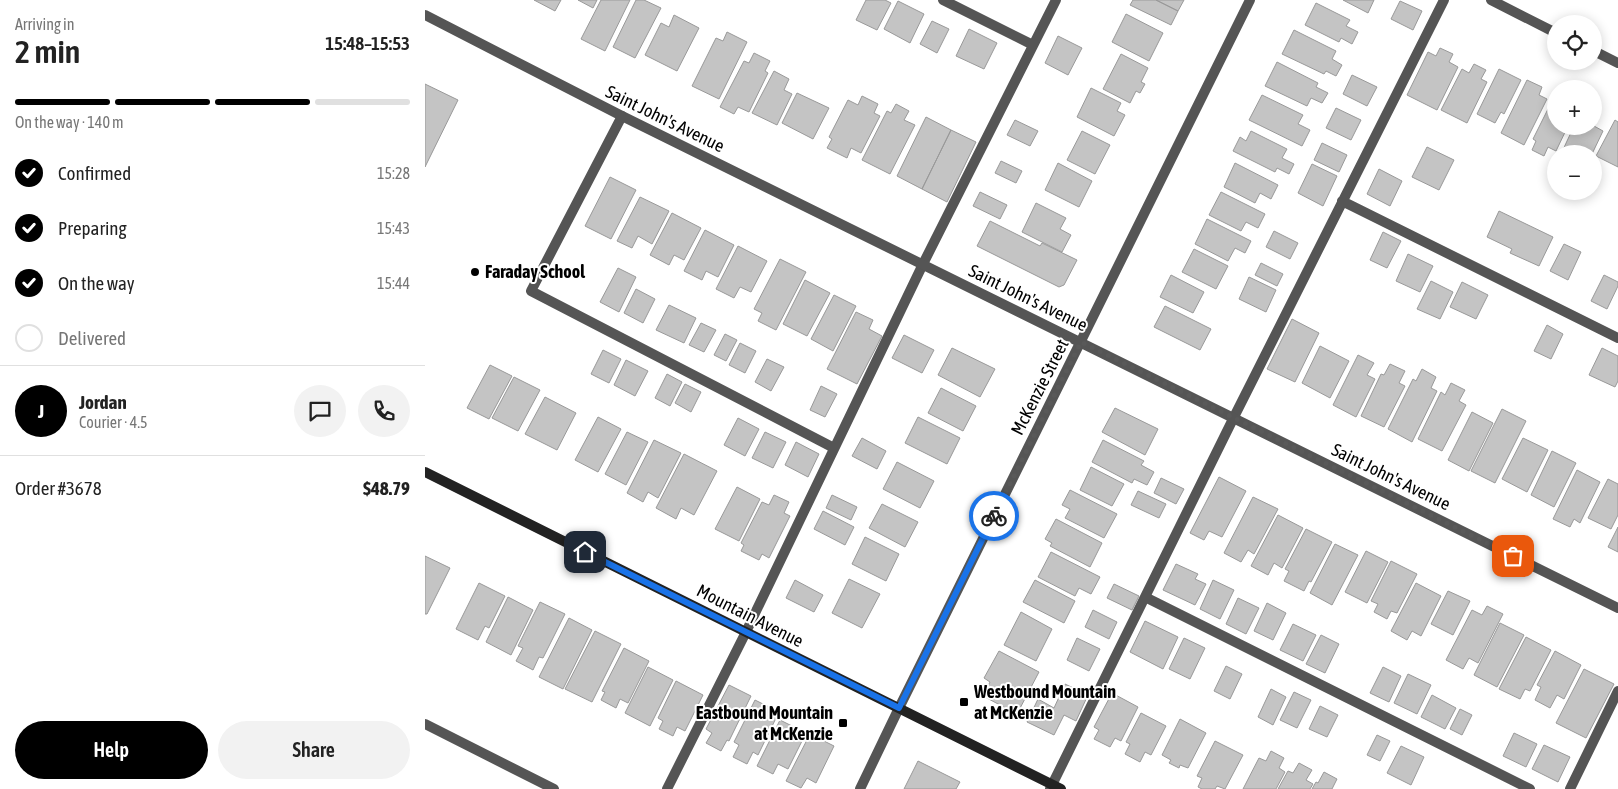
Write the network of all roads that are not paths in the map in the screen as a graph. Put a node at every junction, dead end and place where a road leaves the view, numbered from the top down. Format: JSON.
{"nodes":[{"id":1,"x":943,"y":0,"type":"edge"},
{"id":2,"x":1056,"y":0,"type":"edge"},
{"id":3,"x":1250,"y":0,"type":"edge"},
{"id":4,"x":1444,"y":0,"type":"edge"},
{"id":5,"x":1491,"y":0,"type":"edge"},
{"id":6,"x":425,"y":15,"type":"edge"},
{"id":7,"x":1547,"y":28,"type":"edge"},
{"id":8,"x":1033,"y":45,"type":"junction"},
{"id":9,"x":1602,"y":55,"type":"edge"},
{"id":10,"x":1618,"y":63,"type":"edge"},
{"id":11,"x":622,"y":116,"type":"junction"},
{"id":12,"x":1342,"y":201,"type":"junction"},
{"id":13,"x":923,"y":264,"type":"junction"},
{"id":14,"x":1618,"y":338,"type":"edge"},
{"id":15,"x":1081,"y":342,"type":"junction"},
{"id":16,"x":1234,"y":417,"type":"junction"},
{"id":17,"x":834,"y":448,"type":"junction"},
{"id":18,"x":425,"y":472,"type":"edge"},
{"id":19,"x":1145,"y":597,"type":"junction"},
{"id":20,"x":1618,"y":608,"type":"edge"},
{"id":21,"x":746,"y":632,"type":"junction"},
{"id":22,"x":1618,"y":691,"type":"edge"},
{"id":23,"x":899,"y":708,"type":"junction"},
{"id":24,"x":425,"y":724,"type":"edge"},
{"id":25,"x":1054,"y":788,"type":"edge"},
{"id":26,"x":554,"y":789,"type":"edge"},
{"id":27,"x":667,"y":789,"type":"edge"},
{"id":28,"x":860,"y":789,"type":"edge"},
{"id":29,"x":1530,"y":789,"type":"edge"},
{"id":30,"x":1570,"y":789,"type":"edge"}],
"edges":[{"from":1,"to":8,"type":"street"},
{"from":2,"to":8,"type":"street"},
{"from":3,"to":15,"type":"street","name":"McKenzie Street"},
{"from":4,"to":12,"type":"street"},
{"from":5,"to":7,"type":"street"},
{"from":6,"to":11,"type":"street","name":"Saint John's Avenue"},
{"from":8,"to":13,"type":"street"},
{"from":9,"to":10,"type":"street"},
{"from":11,"to":13,"type":"street","name":"Saint John's Avenue"},
{"from":11,"to":17,"type":"street"},
{"from":12,"to":14,"type":"street"},
{"from":12,"to":16,"type":"street"},
{"from":13,"to":15,"type":"street","name":"Saint John's Avenue"},
{"from":13,"to":17,"type":"street"},
{"from":15,"to":16,"type":"street","name":"Saint John's Avenue"},
{"from":15,"to":23,"type":"street","name":"McKenzie Street"},
{"from":16,"to":19,"type":"street"},
{"from":16,"to":20,"type":"street","name":"Saint John's Avenue"},
{"from":17,"to":21,"type":"street"},
{"from":18,"to":21,"type":"main road","name":"Mountain Avenue"},
{"from":19,"to":25,"type":"street"},
{"from":19,"to":29,"type":"street"},
{"from":21,"to":23,"type":"main road","name":"Mountain Avenue"},
{"from":21,"to":27,"type":"street"},
{"from":22,"to":30,"type":"street"},
{"from":23,"to":25,"type":"main road","name":"Mountain Avenue"},
{"from":23,"to":28,"type":"street","name":"McKenzie Street"},
{"from":24,"to":26,"type":"street"}]}
